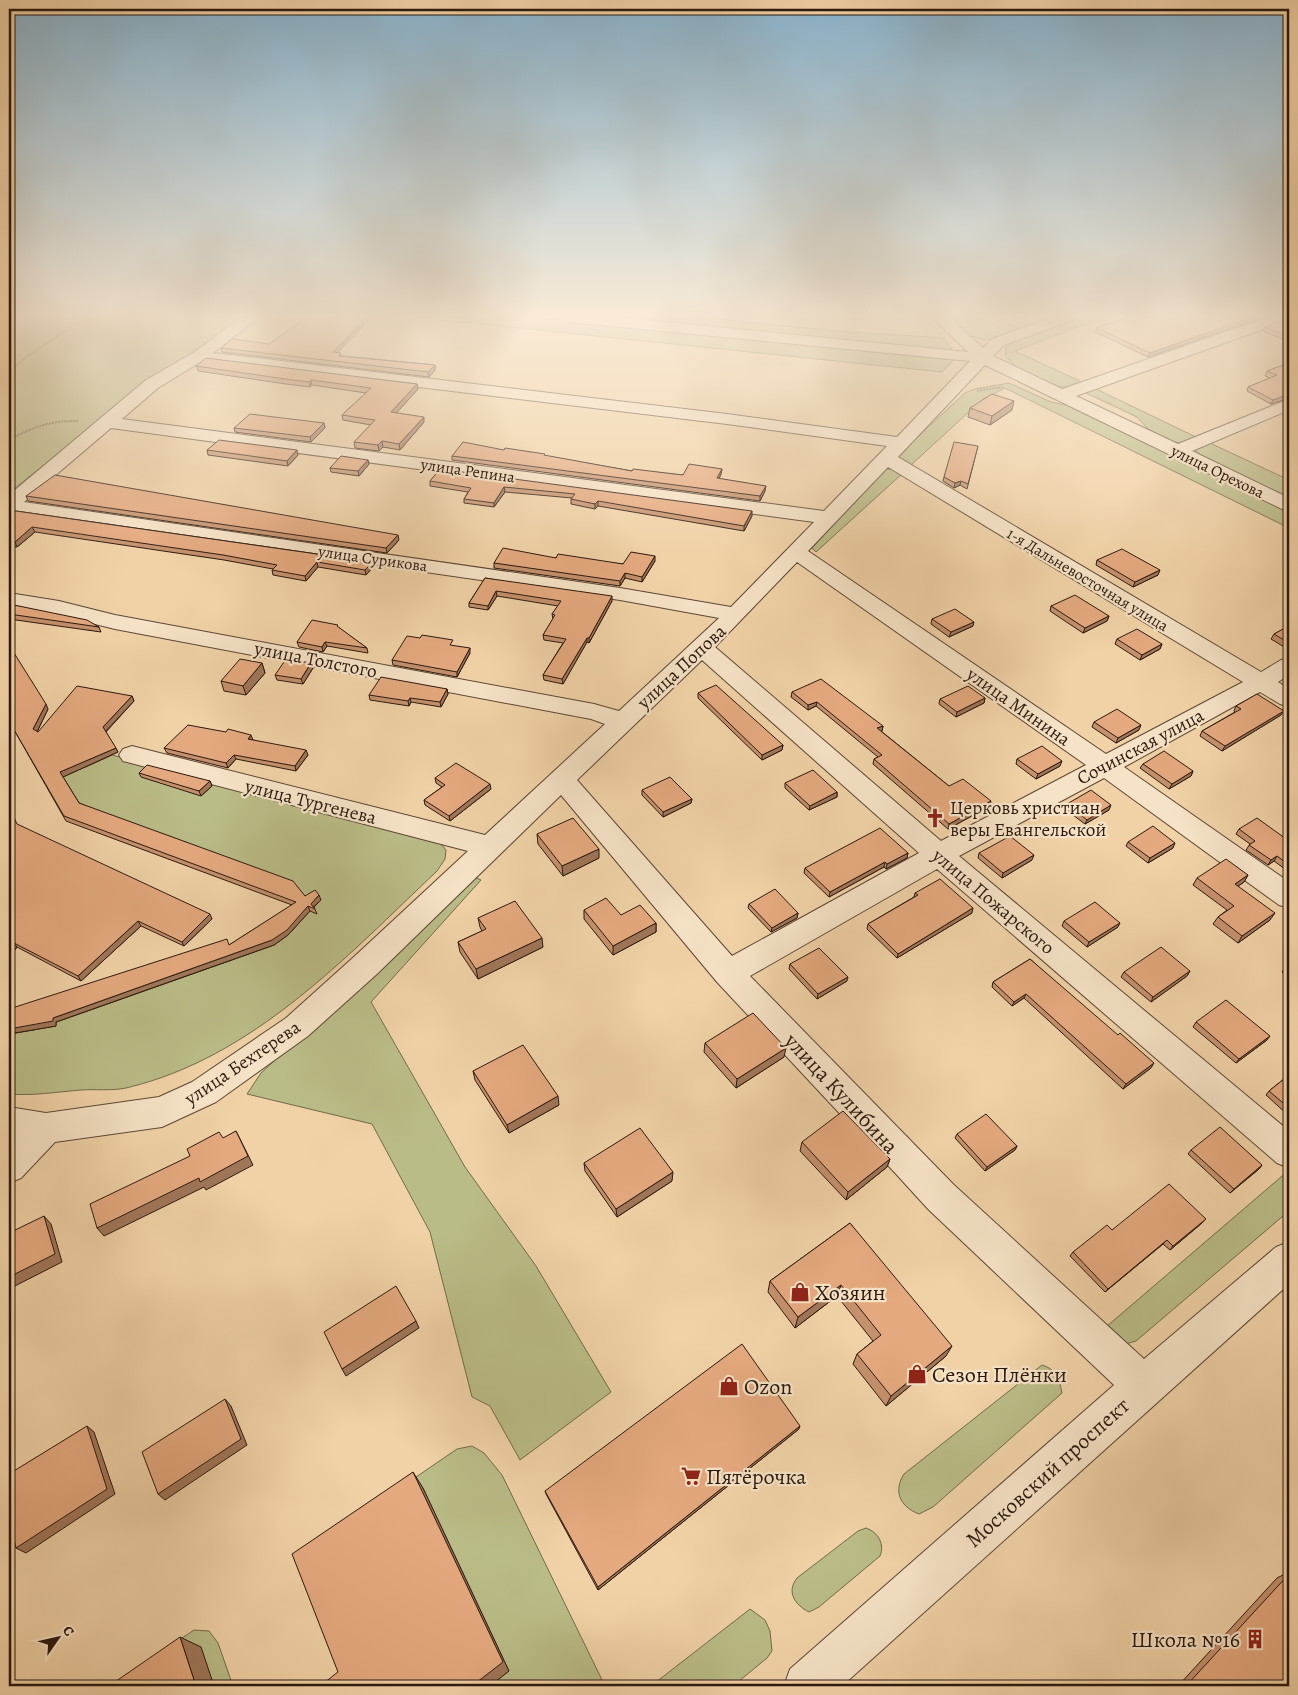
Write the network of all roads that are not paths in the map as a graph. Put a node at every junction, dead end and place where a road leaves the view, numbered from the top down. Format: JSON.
{"nodes":[{"id":1,"x":137,"y":396,"type":"edge"},
{"id":2,"x":540,"y":396,"type":"edge"},
{"id":3,"x":947,"y":396,"type":"edge"},
{"id":4,"x":1063,"y":396,"type":"edge"},
{"id":5,"x":1289,"y":404,"type":"edge"},
{"id":6,"x":106,"y":422,"type":"junction"},
{"id":7,"x":895,"y":450,"type":"junction"},
{"id":8,"x":1178,"y":452,"type":"junction"},
{"id":9,"x":9,"y":505,"type":"edge"},
{"id":10,"x":1289,"y":505,"type":"edge"},
{"id":11,"x":829,"y":518,"type":"junction"},
{"id":12,"x":796,"y":552,"type":"junction"},
{"id":13,"x":9,"y":599,"type":"edge"},
{"id":14,"x":736,"y":614,"type":"junction"},
{"id":15,"x":701,"y":647,"type":"junction"},
{"id":16,"x":1289,"y":665,"type":"edge"},
{"id":17,"x":1261,"y":682,"type":"junction"},
{"id":18,"x":1289,"y":699,"type":"edge"},
{"id":19,"x":623,"y":721,"type":"junction"},
{"id":20,"x":132,"y":755,"type":"dead end"},
{"id":21,"x":1104,"y":765,"type":"junction"},
{"id":22,"x":562,"y":779,"type":"junction"},
{"id":23,"x":491,"y":847,"type":"junction"},
{"id":24,"x":939,"y":855,"type":"junction"},
{"id":25,"x":1289,"y":897,"type":"edge"},
{"id":26,"x":367,"y":964,"type":"joint"},
{"id":27,"x":728,"y":973,"type":"junction"},
{"id":28,"x":9,"y":1122,"type":"edge"},
{"id":29,"x":46,"y":1128,"type":"junction"},
{"id":30,"x":1289,"y":1152,"type":"edge"},
{"id":31,"x":9,"y":1167,"type":"edge"},
{"id":32,"x":1289,"y":1260,"type":"edge"},
{"id":33,"x":1144,"y":1386,"type":"junction"},
{"id":34,"x":808,"y":1686,"type":"edge"}],
"edges":[{"from":1,"to":6,"type":"street"},
{"from":2,"to":7,"type":"street"},
{"from":3,"to":7,"type":"street","name":"улица Попова"},
{"from":4,"to":8,"type":"street","name":"улица Орехова"},
{"from":5,"to":8,"type":"street"},
{"from":6,"to":9,"type":"street"},
{"from":6,"to":11,"type":"street","name":"улица Репина"},
{"from":7,"to":11,"type":"street","name":"улица Попова"},
{"from":7,"to":17,"type":"street","name":"1-я Дальневосточная улица"},
{"from":8,"to":10,"type":"street","name":"улица Орехова"},
{"from":9,"to":14,"type":"street","name":"улица Сурикова"},
{"from":11,"to":12,"type":"street","name":"улица Попова"},
{"from":12,"to":14,"type":"street","name":"улица Попова"},
{"from":12,"to":21,"type":"street","name":"улица Минина"},
{"from":13,"to":19,"type":"street","name":"улица Толстого"},
{"from":14,"to":15,"type":"street","name":"улица Попова"},
{"from":15,"to":19,"type":"street","name":"улица Попова"},
{"from":15,"to":24,"type":"street","name":"улица Пожарского"},
{"from":16,"to":17,"type":"street","name":"Сочинская улица"},
{"from":17,"to":18,"type":"street","name":"1-я Дальневосточная улица"},
{"from":17,"to":21,"type":"street","name":"Сочинская улица"},
{"from":19,"to":22,"type":"street","name":"улица Попова"},
{"from":20,"to":23,"type":"street","name":"улица Тургенева"},
{"from":21,"to":24,"type":"street","name":"Сочинская улица"},
{"from":21,"to":25,"type":"street","name":"улица Минина"},
{"from":22,"to":23,"type":"street","name":"улица Попова"},
{"from":22,"to":27,"type":"street","name":"улица Кулибина"},
{"from":23,"to":26,"type":"street","name":"улица Попова"},
{"from":24,"to":27,"type":"street","name":"Сочинская улица"},
{"from":24,"to":30,"type":"street","name":"улица Пожарского"},
{"from":26,"to":29,"type":"street","name":"улица Бехтерева"},
{"from":27,"to":33,"type":"street","name":"улица Кулибина"},
{"from":28,"to":29,"type":"street","name":"улица Бехтерева"},
{"from":29,"to":31,"type":"street"},
{"from":32,"to":33,"type":"street","name":"Московский проспект"},
{"from":33,"to":34,"type":"street","name":"Московский проспект"}]}
